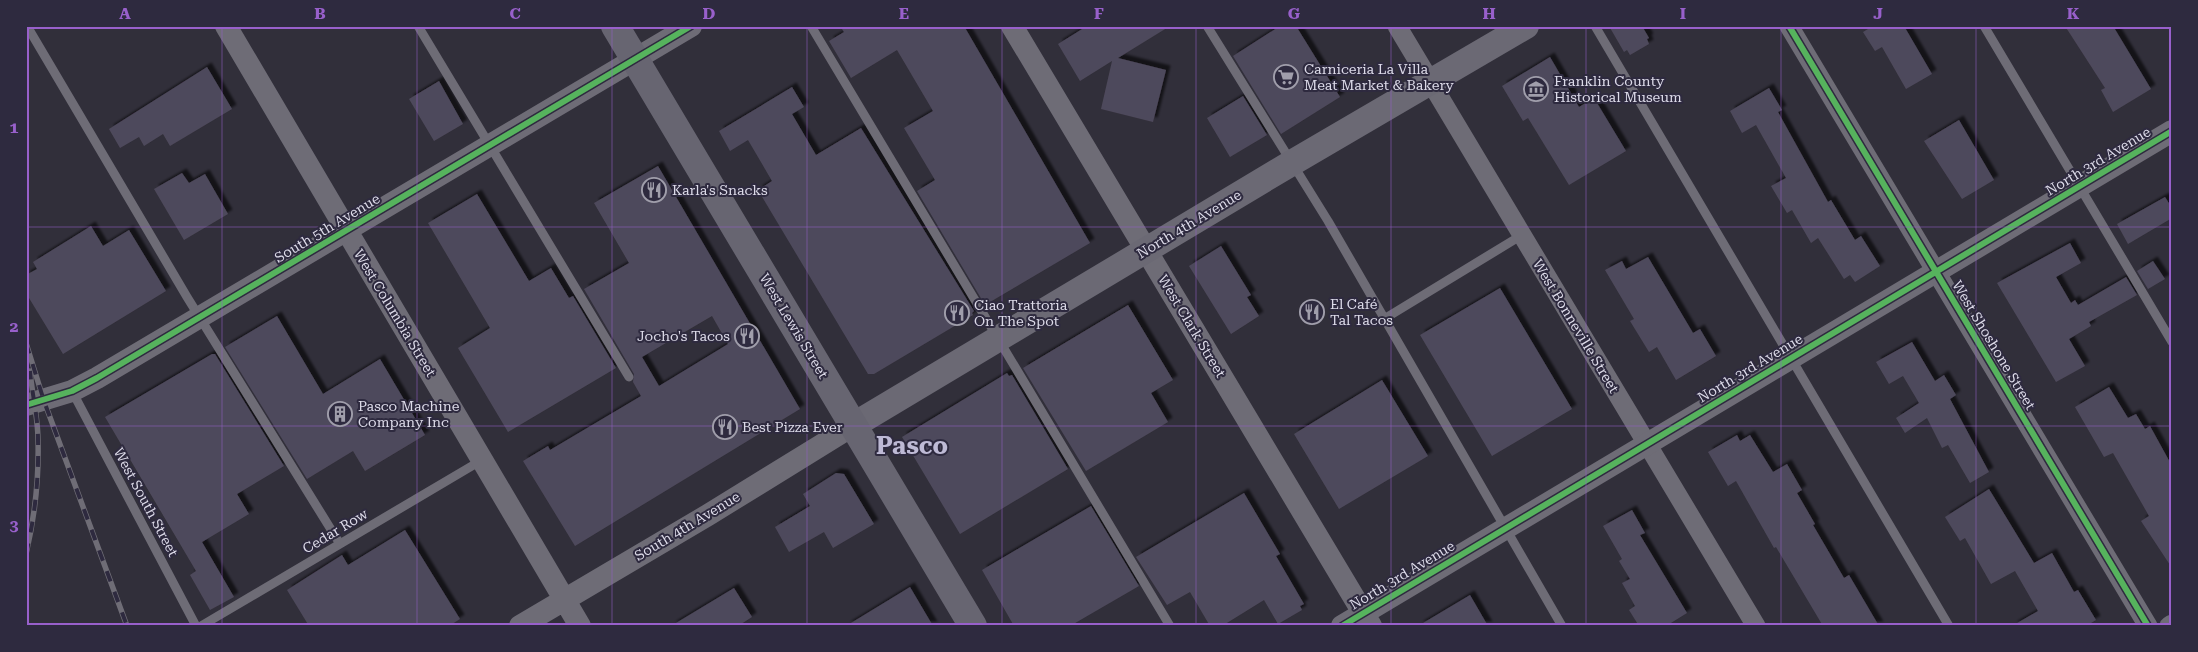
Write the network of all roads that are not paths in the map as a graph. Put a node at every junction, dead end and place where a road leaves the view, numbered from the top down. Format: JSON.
{"nodes":[{"id":1,"x":27,"y":26,"type":"edge"},
{"id":2,"x":226,"y":26,"type":"edge"},
{"id":3,"x":418,"y":26,"type":"edge"},
{"id":4,"x":615,"y":26,"type":"edge"},
{"id":5,"x":691,"y":26,"type":"edge"},
{"id":6,"x":811,"y":26,"type":"edge"},
{"id":7,"x":1012,"y":26,"type":"edge"},
{"id":8,"x":1207,"y":26,"type":"edge"},
{"id":9,"x":1397,"y":26,"type":"edge"},
{"id":10,"x":1526,"y":26,"type":"edge"},
{"id":11,"x":1595,"y":26,"type":"edge"},
{"id":12,"x":1789,"y":26,"type":"edge"},
{"id":13,"x":1984,"y":26,"type":"edge"},
{"id":14,"x":635,"y":59,"type":"junction"},
{"id":15,"x":1431,"y":83,"type":"junction"},
{"id":16,"x":2172,"y":131,"type":"edge"},
{"id":17,"x":490,"y":146,"type":"junction"},
{"id":18,"x":1290,"y":164,"type":"junction"},
{"id":19,"x":2079,"y":187,"type":"junction"},
{"id":20,"x":346,"y":231,"type":"junction"},
{"id":21,"x":1522,"y":235,"type":"junction"},
{"id":22,"x":1146,"y":250,"type":"junction"},
{"id":23,"x":1936,"y":272,"type":"junction"},
{"id":24,"x":201,"y":318,"type":"junction"},
{"id":25,"x":1384,"y":319,"type":"junction"},
{"id":26,"x":999,"y":338,"type":"junction"},
{"id":27,"x":2172,"y":342,"type":"edge"},
{"id":28,"x":1790,"y":359,"type":"junction"},
{"id":29,"x":629,"y":377,"type":"dead end"},
{"id":30,"x":72,"y":391,"type":"junction"},
{"id":31,"x":26,"y":405,"type":"edge"},
{"id":32,"x":854,"y":425,"type":"junction"},
{"id":33,"x":1647,"y":444,"type":"junction"},
{"id":34,"x":482,"y":460,"type":"junction"},
{"id":35,"x":1505,"y":528,"type":"junction"},
{"id":36,"x":340,"y":544,"type":"junction"},
{"id":37,"x":564,"y":599,"type":"junction"},
{"id":38,"x":1368,"y":619,"type":"edge"},
{"id":39,"x":2172,"y":624,"type":"edge"},
{"id":40,"x":196,"y":626,"type":"edge"},
{"id":41,"x":201,"y":626,"type":"edge"},
{"id":42,"x":520,"y":626,"type":"edge"},
{"id":43,"x":580,"y":626,"type":"edge"},
{"id":44,"x":973,"y":626,"type":"edge"},
{"id":45,"x":1170,"y":626,"type":"edge"},
{"id":46,"x":1342,"y":626,"type":"edge"},
{"id":47,"x":1562,"y":626,"type":"edge"},
{"id":48,"x":1756,"y":626,"type":"edge"},
{"id":49,"x":1950,"y":626,"type":"edge"},
{"id":50,"x":2148,"y":626,"type":"edge"},
{"id":51,"x":2168,"y":626,"type":"edge"}],
"edges":[{"from":1,"to":24,"type":"lane"},
{"from":2,"to":20,"type":"street","name":"West Columbia Street"},
{"from":3,"to":17,"type":"lane"},
{"from":4,"to":14,"type":"main road","name":"West Lewis Street"},
{"from":5,"to":14,"type":"street","name":"South 5th Avenue"},
{"from":6,"to":26,"type":"lane"},
{"from":7,"to":22,"type":"street","name":"West Clark Street"},
{"from":8,"to":18,"type":"lane"},
{"from":9,"to":15,"type":"street","name":"West Bonneville Street"},
{"from":10,"to":15,"type":"main road","name":"North 4th Avenue"},
{"from":11,"to":28,"type":"lane"},
{"from":12,"to":23,"type":"street","name":"West Shoshone Street"},
{"from":13,"to":19,"type":"lane"},
{"from":14,"to":17,"type":"street","name":"South 5th Avenue"},
{"from":14,"to":32,"type":"main road","name":"West Lewis Street"},
{"from":15,"to":18,"type":"main road","name":"North 4th Avenue"},
{"from":15,"to":21,"type":"street","name":"West Bonneville Street"},
{"from":16,"to":19,"type":"street","name":"North 3rd Avenue"},
{"from":17,"to":20,"type":"street","name":"South 5th Avenue"},
{"from":17,"to":29,"type":"lane"},
{"from":18,"to":22,"type":"main road","name":"North 4th Avenue"},
{"from":18,"to":25,"type":"lane"},
{"from":19,"to":23,"type":"street","name":"North 3rd Avenue"},
{"from":19,"to":27,"type":"lane"},
{"from":20,"to":24,"type":"street","name":"South 5th Avenue"},
{"from":20,"to":34,"type":"street","name":"West Columbia Street"},
{"from":21,"to":25,"type":"lane"},
{"from":21,"to":33,"type":"street","name":"West Bonneville Street"},
{"from":22,"to":26,"type":"main road","name":"North 4th Avenue"},
{"from":22,"to":38,"type":"street","name":"West Clark Street"},
{"from":23,"to":28,"type":"street","name":"North 3rd Avenue"},
{"from":23,"to":50,"type":"street","name":"West Shoshone Street"},
{"from":24,"to":30,"type":"street","name":"South 5th Avenue"},
{"from":24,"to":36,"type":"lane"},
{"from":25,"to":35,"type":"lane"},
{"from":26,"to":32,"type":"main road","name":"North 4th Avenue"},
{"from":26,"to":45,"type":"lane"},
{"from":28,"to":33,"type":"street","name":"North 3rd Avenue"},
{"from":28,"to":49,"type":"lane"},
{"from":30,"to":31,"type":"street","name":"South 5th Avenue"},
{"from":30,"to":40,"type":"lane","name":"West South Street"},
{"from":32,"to":37,"type":"street","name":"South 4th Avenue"},
{"from":32,"to":44,"type":"main road","name":"West Lewis Street"},
{"from":33,"to":35,"type":"street","name":"North 3rd Avenue"},
{"from":33,"to":48,"type":"street","name":"West Bonneville Street"},
{"from":34,"to":36,"type":"lane","name":"Cedar Row"},
{"from":34,"to":37,"type":"street","name":"West Columbia Street"},
{"from":35,"to":38,"type":"street","name":"North 3rd Avenue"},
{"from":35,"to":47,"type":"lane"},
{"from":36,"to":41,"type":"lane","name":"Cedar Row"},
{"from":37,"to":42,"type":"street","name":"South 4th Avenue"},
{"from":37,"to":43,"type":"street","name":"West Columbia Street"},
{"from":38,"to":46,"type":"street","name":"North 3rd Avenue"},
{"from":39,"to":51,"type":"street"}]}
